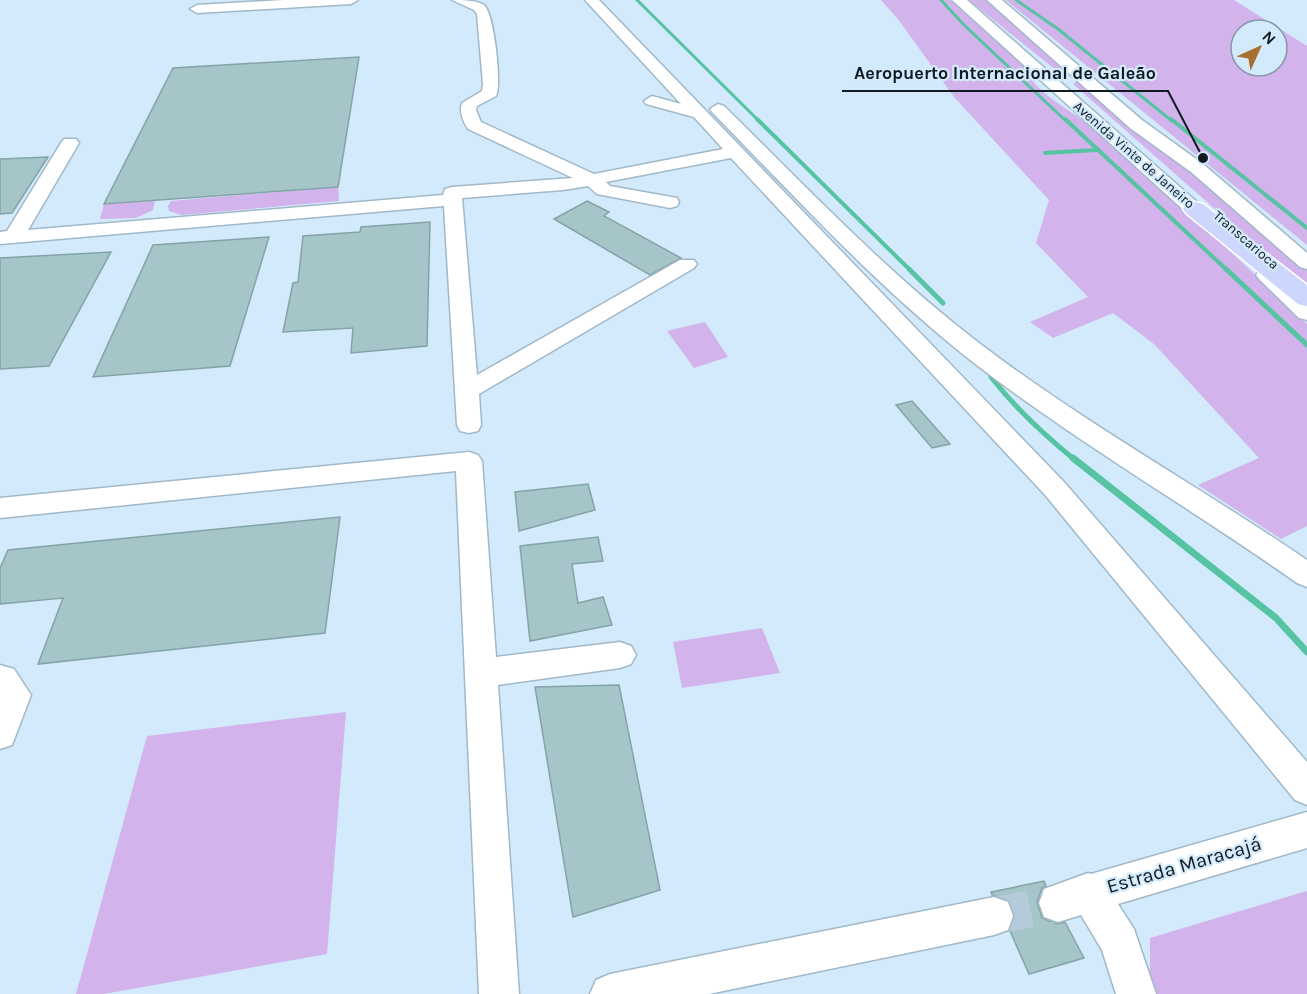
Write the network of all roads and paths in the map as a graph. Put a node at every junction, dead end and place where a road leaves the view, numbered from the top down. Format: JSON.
{"nodes":[{"id":1,"x":351,"y":0,"type":"edge"},
{"id":2,"x":459,"y":0,"type":"edge"},
{"id":3,"x":592,"y":0,"type":"edge"},
{"id":4,"x":608,"y":0,"type":"edge"},
{"id":5,"x":959,"y":0,"type":"edge"},
{"id":6,"x":967,"y":0,"type":"edge"},
{"id":7,"x":994,"y":0,"type":"edge"},
{"id":8,"x":1002,"y":0,"type":"edge"},
{"id":9,"x":197,"y":9,"type":"dead end"},
{"id":10,"x":1082,"y":78,"type":"junction"},
{"id":11,"x":1064,"y":79,"type":"junction"},
{"id":12,"x":652,"y":100,"type":"dead end"},
{"id":13,"x":700,"y":114,"type":"junction"},
{"id":14,"x":1151,"y":122,"type":"junction"},
{"id":15,"x":1100,"y":126,"type":"junction"},
{"id":16,"x":70,"y":143,"type":"dead end"},
{"id":17,"x":740,"y":159,"type":"junction"},
{"id":18,"x":599,"y":185,"type":"junction"},
{"id":19,"x":452,"y":200,"type":"junction"},
{"id":20,"x":670,"y":202,"type":"dead end"},
{"id":21,"x":1195,"y":209,"type":"junction"},
{"id":22,"x":7,"y":237,"type":"edge"},
{"id":23,"x":1307,"y":253,"type":"edge"},
{"id":24,"x":1307,"y":263,"type":"edge"},
{"id":25,"x":687,"y":264,"type":"dead end"},
{"id":26,"x":1307,"y":293,"type":"edge"},
{"id":27,"x":1307,"y":298,"type":"edge"},
{"id":28,"x":1307,"y":313,"type":"edge"},
{"id":29,"x":465,"y":392,"type":"junction"},
{"id":30,"x":470,"y":425,"type":"dead end"},
{"id":31,"x":136,"y":496,"type":"junction"},
{"id":32,"x":0,"y":508,"type":"edge"},
{"id":33,"x":0,"y":524,"type":"edge"},
{"id":34,"x":1307,"y":575,"type":"edge"},
{"id":35,"x":620,"y":655,"type":"dead end"},
{"id":36,"x":481,"y":673,"type":"junction"},
{"id":37,"x":0,"y":679,"type":"edge"},
{"id":38,"x":0,"y":734,"type":"edge"},
{"id":39,"x":1307,"y":788,"type":"edge"},
{"id":40,"x":1307,"y":830,"type":"edge"},
{"id":41,"x":994,"y":916,"type":"tunnel mouth"},
{"id":42,"x":499,"y":994,"type":"edge"},
{"id":43,"x":610,"y":994,"type":"edge"},
{"id":44,"x":1136,"y":994,"type":"edge"}],
"edges":[{"from":1,"to":9,"type":"street"},
{"from":2,"to":18,"type":"street"},
{"from":3,"to":13,"type":"street"},
{"from":4,"to":34,"type":"street"},
{"from":5,"to":15,"type":"street","name":"Avenida Vinte de Janeiro"},
{"from":6,"to":11,"type":"street","name":"Transcarioca"},
{"from":7,"to":10,"type":"street","name":"Transcarioca"},
{"from":8,"to":14,"type":"street"},
{"from":10,"to":11,"type":"street"},
{"from":10,"to":14,"type":"street"},
{"from":10,"to":24,"type":"street","name":"Transcarioca"},
{"from":11,"to":15,"type":"street"},
{"from":11,"to":26,"type":"street","name":"Transcarioca"},
{"from":12,"to":13,"type":"street"},
{"from":13,"to":17,"type":"street"},
{"from":14,"to":23,"type":"street"},
{"from":15,"to":21,"type":"street","name":"Avenida Vinte de Janeiro"},
{"from":16,"to":22,"type":"street"},
{"from":17,"to":18,"type":"street"},
{"from":17,"to":39,"type":"street"},
{"from":18,"to":19,"type":"street"},
{"from":18,"to":20,"type":"street"},
{"from":19,"to":22,"type":"street"},
{"from":19,"to":29,"type":"street"},
{"from":21,"to":27,"type":"main road"},
{"from":21,"to":28,"type":"street","name":"Avenida Vinte de Janeiro"},
{"from":25,"to":29,"type":"street"},
{"from":29,"to":30,"type":"street"},
{"from":31,"to":32,"type":"street"},
{"from":31,"to":33,"type":"street"},
{"from":31,"to":36,"type":"street"},
{"from":35,"to":36,"type":"street"},
{"from":36,"to":42,"type":"street"},
{"from":37,"to":38,"type":"street"},
{"from":40,"to":44,"type":"street","name":"Estrada Maracajá"},
{"from":41,"to":43,"type":"street"}]}
